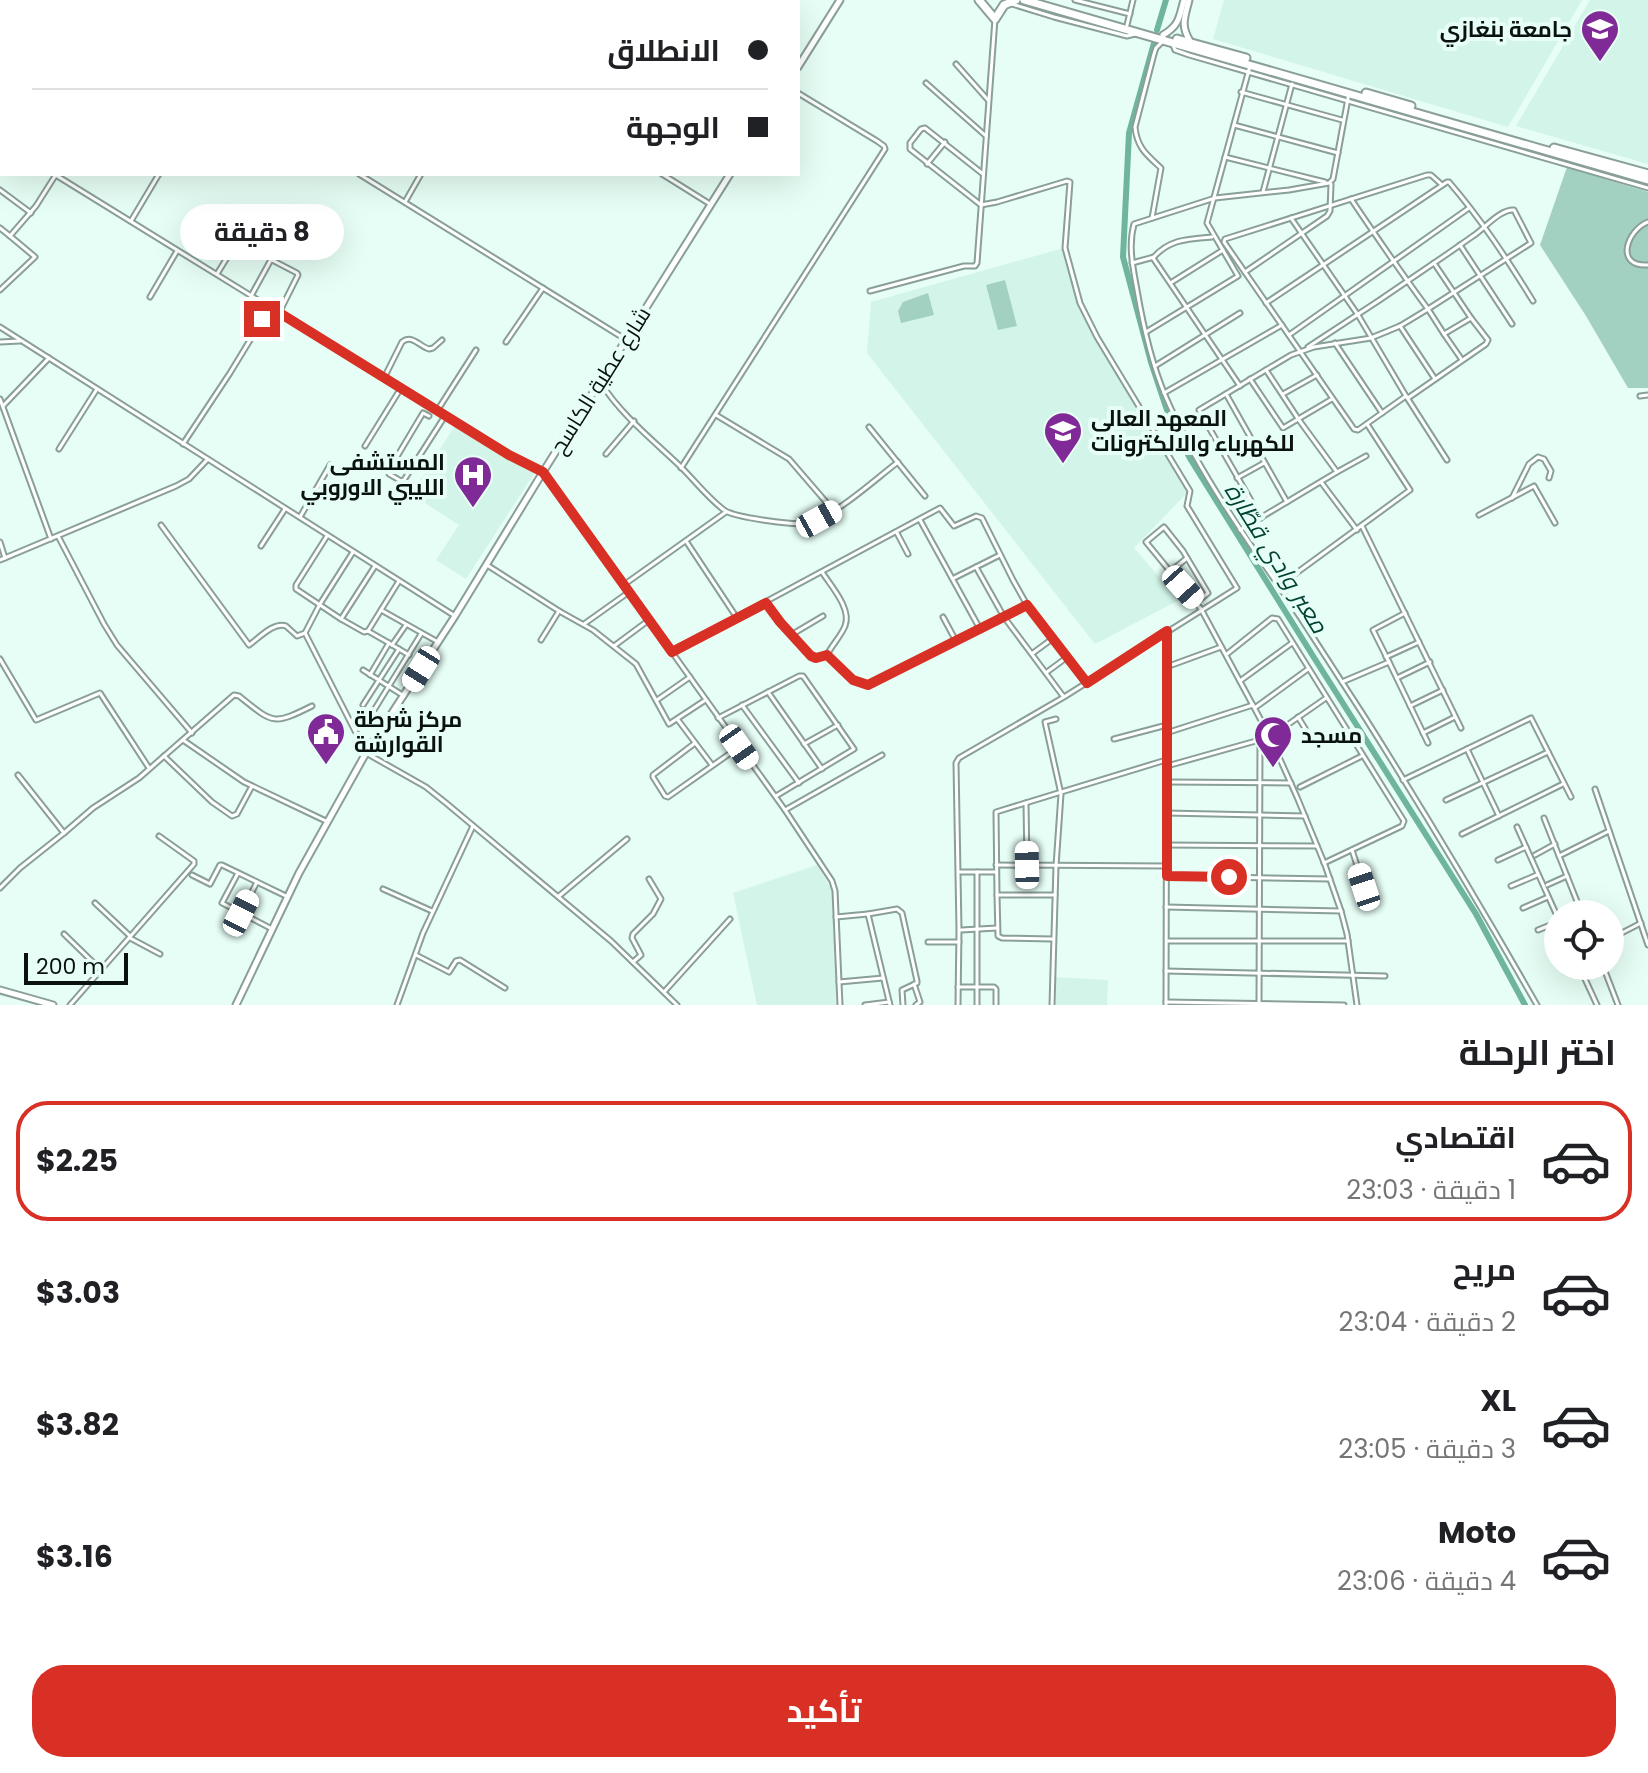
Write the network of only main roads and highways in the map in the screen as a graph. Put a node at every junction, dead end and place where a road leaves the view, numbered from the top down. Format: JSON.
{"nodes":[{"id":1,"x":979,"y":0,"type":"edge"},
{"id":2,"x":1024,"y":0,"type":"edge"},
{"id":3,"x":1040,"y":0,"type":"edge"},
{"id":4,"x":1012,"y":1,"type":"edge"},
{"id":5,"x":1166,"y":39,"type":"junction"},
{"id":6,"x":1190,"y":48,"type":"junction"},
{"id":7,"x":1648,"y":174,"type":"edge"},
{"id":8,"x":1648,"y":180,"type":"edge"}],
"edges":[{"from":1,"to":4,"type":"highway"},
{"from":2,"to":5,"type":"highway"},
{"from":3,"to":5,"type":"highway"},
{"from":5,"to":6,"type":"highway"},
{"from":6,"to":7,"type":"highway"},
{"from":6,"to":8,"type":"highway"}]}
